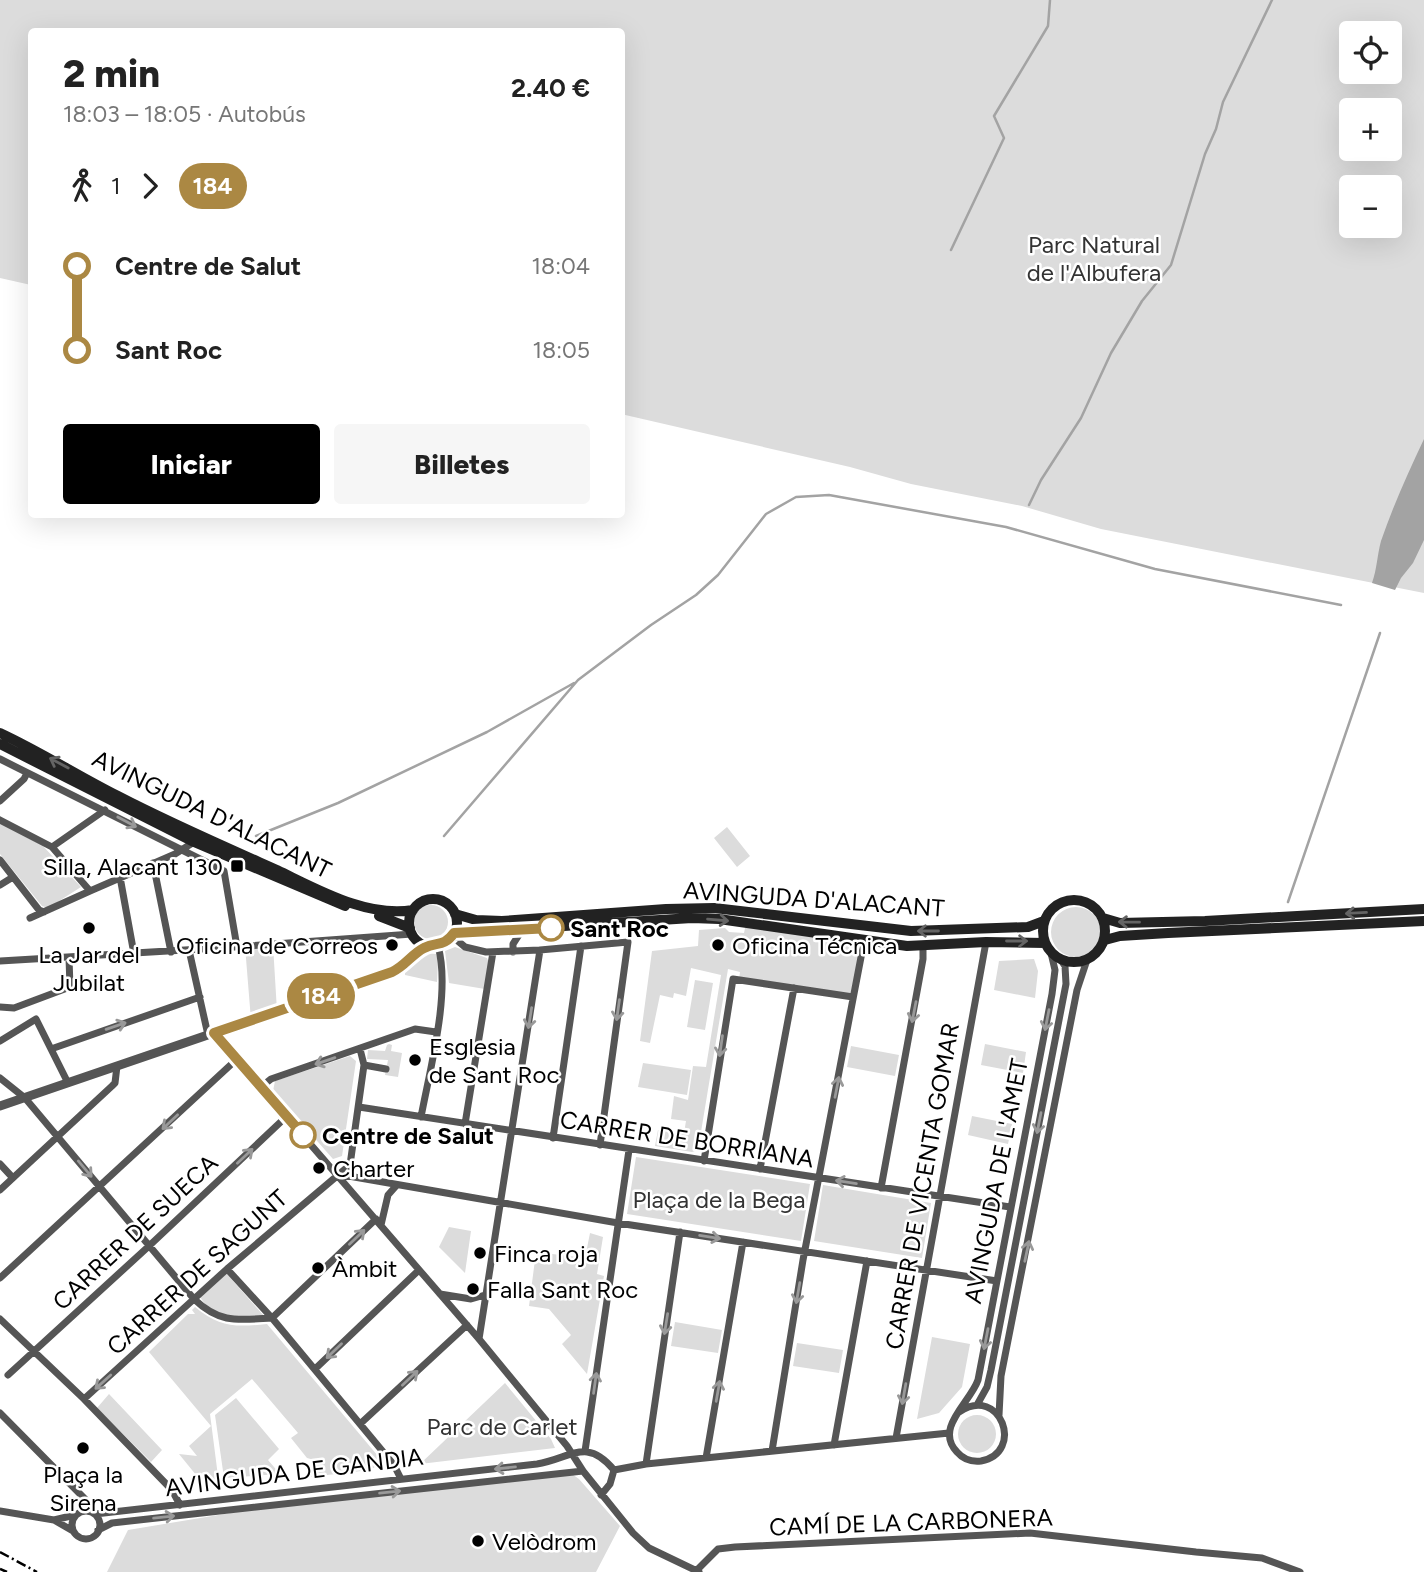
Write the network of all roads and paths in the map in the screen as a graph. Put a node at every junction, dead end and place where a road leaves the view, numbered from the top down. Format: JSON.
{"nodes":[{"id":1,"x":0,"y":733,"type":"edge"},
{"id":2,"x":0,"y":744,"type":"edge"},
{"id":3,"x":0,"y":759,"type":"edge"},
{"id":4,"x":27,"y":774,"type":"junction"},
{"id":5,"x":0,"y":801,"type":"edge"},
{"id":6,"x":105,"y":810,"type":"junction"},
{"id":7,"x":0,"y":820,"type":"edge"},
{"id":8,"x":194,"y":842,"type":"junction"},
{"id":9,"x":52,"y":847,"type":"junction"},
{"id":10,"x":180,"y":850,"type":"junction"},
{"id":11,"x":0,"y":860,"type":"edge"},
{"id":12,"x":153,"y":863,"type":"junction"},
{"id":13,"x":13,"y":877,"type":"junction"},
{"id":14,"x":120,"y":877,"type":"junction"},
{"id":15,"x":0,"y":885,"type":"edge"},
{"id":16,"x":90,"y":891,"type":"junction"},
{"id":17,"x":1424,"y":909,"type":"edge"},
{"id":18,"x":413,"y":910,"type":"junction"},
{"id":19,"x":44,"y":912,"type":"junction"},
{"id":20,"x":455,"y":914,"type":"junction"},
{"id":21,"x":30,"y":918,"type":"dead end"},
{"id":22,"x":1103,"y":918,"type":"junction"},
{"id":23,"x":1044,"y":921,"type":"junction"},
{"id":24,"x":1424,"y":921,"type":"edge"},
{"id":25,"x":522,"y":930,"type":"junction"},
{"id":26,"x":411,"y":931,"type":"junction"},
{"id":27,"x":453,"y":935,"type":"junction"},
{"id":28,"x":866,"y":940,"type":"junction"},
{"id":29,"x":1105,"y":940,"type":"junction"},
{"id":30,"x":986,"y":942,"type":"junction"},
{"id":31,"x":1045,"y":943,"type":"junction"},
{"id":32,"x":923,"y":945,"type":"junction"},
{"id":33,"x":433,"y":946,"type":"junction"},
{"id":34,"x":581,"y":946,"type":"junction"},
{"id":35,"x":237,"y":947,"type":"junction"},
{"id":36,"x":189,"y":950,"type":"junction"},
{"id":37,"x":540,"y":950,"type":"junction"},
{"id":38,"x":171,"y":952,"type":"junction"},
{"id":39,"x":513,"y":952,"type":"junction"},
{"id":40,"x":493,"y":953,"type":"junction"},
{"id":41,"x":1051,"y":953,"type":"junction"},
{"id":42,"x":134,"y":954,"type":"junction"},
{"id":43,"x":69,"y":958,"type":"junction"},
{"id":44,"x":1061,"y":960,"type":"junction"},
{"id":45,"x":1087,"y":960,"type":"junction"},
{"id":46,"x":0,"y":961,"type":"edge"},
{"id":47,"x":794,"y":988,"type":"junction"},
{"id":48,"x":200,"y":997,"type":"junction"},
{"id":49,"x":853,"y":997,"type":"junction"},
{"id":50,"x":0,"y":1007,"type":"edge"},
{"id":51,"x":436,"y":1031,"type":"junction"},
{"id":52,"x":211,"y":1034,"type":"junction"},
{"id":53,"x":0,"y":1041,"type":"edge"},
{"id":54,"x":51,"y":1049,"type":"junction"},
{"id":55,"x":360,"y":1049,"type":"junction"},
{"id":56,"x":237,"y":1059,"type":"junction"},
{"id":57,"x":364,"y":1065,"type":"junction"},
{"id":58,"x":117,"y":1066,"type":"junction"},
{"id":59,"x":386,"y":1069,"type":"dead end"},
{"id":60,"x":0,"y":1078,"type":"edge"},
{"id":61,"x":68,"y":1083,"type":"junction"},
{"id":62,"x":261,"y":1087,"type":"junction"},
{"id":63,"x":25,"y":1098,"type":"junction"},
{"id":64,"x":0,"y":1106,"type":"edge"},
{"id":65,"x":359,"y":1107,"type":"junction"},
{"id":66,"x":287,"y":1116,"type":"junction"},
{"id":67,"x":421,"y":1117,"type":"junction"},
{"id":68,"x":466,"y":1124,"type":"junction"},
{"id":69,"x":512,"y":1131,"type":"junction"},
{"id":70,"x":58,"y":1137,"type":"junction"},
{"id":71,"x":553,"y":1138,"type":"junction"},
{"id":72,"x":600,"y":1145,"type":"junction"},
{"id":73,"x":629,"y":1150,"type":"junction"},
{"id":74,"x":704,"y":1161,"type":"junction"},
{"id":75,"x":0,"y":1164,"type":"edge"},
{"id":76,"x":760,"y":1169,"type":"junction"},
{"id":77,"x":337,"y":1174,"type":"junction"},
{"id":78,"x":13,"y":1178,"type":"junction"},
{"id":79,"x":820,"y":1178,"type":"junction"},
{"id":80,"x":396,"y":1186,"type":"junction"},
{"id":81,"x":100,"y":1187,"type":"junction"},
{"id":82,"x":881,"y":1188,"type":"junction"},
{"id":83,"x":0,"y":1190,"type":"edge"},
{"id":84,"x":939,"y":1196,"type":"junction"},
{"id":85,"x":501,"y":1201,"type":"junction"},
{"id":86,"x":1010,"y":1207,"type":"junction"},
{"id":87,"x":378,"y":1222,"type":"junction"},
{"id":88,"x":618,"y":1223,"type":"junction"},
{"id":89,"x":680,"y":1232,"type":"junction"},
{"id":90,"x":743,"y":1242,"type":"junction"},
{"id":91,"x":149,"y":1246,"type":"junction"},
{"id":92,"x":806,"y":1252,"type":"junction"},
{"id":93,"x":867,"y":1261,"type":"junction"},
{"id":94,"x":227,"y":1269,"type":"junction"},
{"id":95,"x":419,"y":1270,"type":"junction"},
{"id":96,"x":926,"y":1270,"type":"junction"},
{"id":97,"x":0,"y":1278,"type":"edge"},
{"id":98,"x":997,"y":1281,"type":"junction"},
{"id":99,"x":440,"y":1294,"type":"junction"},
{"id":100,"x":485,"y":1295,"type":"junction"},
{"id":101,"x":194,"y":1299,"type":"junction"},
{"id":102,"x":272,"y":1318,"type":"junction"},
{"id":103,"x":0,"y":1319,"type":"edge"},
{"id":104,"x":467,"y":1325,"type":"junction"},
{"id":105,"x":479,"y":1339,"type":"junction"},
{"id":106,"x":33,"y":1352,"type":"junction"},
{"id":107,"x":315,"y":1369,"type":"junction"},
{"id":108,"x":8,"y":1375,"type":"dead end"},
{"id":109,"x":83,"y":1399,"type":"junction"},
{"id":110,"x":977,"y":1405,"type":"junction"},
{"id":111,"x":959,"y":1412,"type":"junction"},
{"id":112,"x":0,"y":1413,"type":"edge"},
{"id":113,"x":999,"y":1415,"type":"junction"},
{"id":114,"x":360,"y":1424,"type":"junction"},
{"id":115,"x":948,"y":1433,"type":"junction"},
{"id":116,"x":897,"y":1438,"type":"junction"},
{"id":117,"x":834,"y":1445,"type":"junction"},
{"id":118,"x":585,"y":1451,"type":"junction"},
{"id":119,"x":772,"y":1451,"type":"junction"},
{"id":120,"x":571,"y":1453,"type":"junction"},
{"id":121,"x":706,"y":1458,"type":"junction"},
{"id":122,"x":646,"y":1464,"type":"junction"},
{"id":123,"x":614,"y":1470,"type":"junction"},
{"id":124,"x":583,"y":1471,"type":"junction"},
{"id":125,"x":401,"y":1479,"type":"junction"},
{"id":126,"x":601,"y":1494,"type":"junction"},
{"id":127,"x":180,"y":1505,"type":"junction"},
{"id":128,"x":0,"y":1511,"type":"edge"},
{"id":129,"x":91,"y":1512,"type":"junction"},
{"id":130,"x":75,"y":1515,"type":"junction"},
{"id":131,"x":54,"y":1520,"type":"junction"},
{"id":132,"x":98,"y":1530,"type":"junction"},
{"id":133,"x":73,"y":1531,"type":"junction"},
{"id":134,"x":697,"y":1571,"type":"edge"},
{"id":135,"x":1300,"y":1572,"type":"edge"}],
"edges":[{"from":18,"to":1,"type":"main road","name":"AVINGUDA D'ALACANT","one_way":true},
{"from":2,"to":8,"type":"main road","name":"AVINGUDA D'ALACANT"},
{"from":3,"to":4,"type":"street","name":"AVINGUDA D'ALACANT"},
{"from":4,"to":5,"type":"street"},
{"from":4,"to":6,"type":"street","name":"AVINGUDA D'ALACANT"},
{"from":6,"to":9,"type":"street"},
{"from":6,"to":10,"type":"street","name":"AVINGUDA D'ALACANT","one_way":true},
{"from":7,"to":9,"type":"street"},
{"from":8,"to":10,"type":"street"},
{"from":8,"to":26,"type":"main road","name":"AVINGUDA D'ALACANT"},
{"from":9,"to":16,"type":"street"},
{"from":10,"to":12,"type":"street"},
{"from":10,"to":35,"type":"street","name":"AVINGUDA D'ALACANT"},
{"from":11,"to":13,"type":"street"},
{"from":12,"to":14,"type":"street"},
{"from":12,"to":38,"type":"street"},
{"from":13,"to":15,"type":"street"},
{"from":13,"to":19,"type":"street"},
{"from":14,"to":16,"type":"street"},
{"from":14,"to":42,"type":"street"},
{"from":16,"to":19,"type":"street"},
{"from":17,"to":22,"type":"main road","one_way":true},
{"from":18,"to":20,"type":"main road"},
{"from":18,"to":26,"type":"main road"},
{"from":19,"to":21,"type":"street"},
{"from":23,"to":20,"type":"main road","name":"AVINGUDA D'ALACANT","one_way":true},
{"from":20,"to":27,"type":"main road"},
{"from":22,"to":23,"type":"main road"},
{"from":22,"to":29,"type":"main road"},
{"from":23,"to":31,"type":"main road"},
{"from":24,"to":29,"type":"main road"},
{"from":25,"to":27,"type":"main road","name":"AVINGUDA D'ALACANT"},
{"from":25,"to":28,"type":"main road","name":"AVINGUDA D'ALACANT","one_way":true},
{"from":25,"to":39,"type":"street"},
{"from":26,"to":33,"type":"main road"},
{"from":26,"to":35,"type":"street"},
{"from":27,"to":33,"type":"main road"},
{"from":27,"to":40,"type":"street"},
{"from":28,"to":32,"type":"main road","name":"AVINGUDA D'ALACANT"},
{"from":28,"to":49,"type":"street"},
{"from":29,"to":45,"type":"main road"},
{"from":30,"to":31,"type":"main road","name":"AVINGUDA D'ALACANT","one_way":true},
{"from":30,"to":32,"type":"main road","name":"AVINGUDA D'ALACANT"},
{"from":30,"to":84,"type":"street","name":"CARRER DE VICENTA GOMAR"},
{"from":31,"to":41,"type":"main road"},
{"from":32,"to":82,"type":"street","one_way":true},
{"from":33,"to":51,"type":"street"},
{"from":33,"to":52,"type":"street"},
{"from":34,"to":37,"type":"street"},
{"from":34,"to":71,"type":"street"},
{"from":34,"to":72,"type":"street","one_way":true},
{"from":35,"to":36,"type":"street"},
{"from":36,"to":38,"type":"street"},
{"from":36,"to":48,"type":"street"},
{"from":37,"to":39,"type":"street"},
{"from":37,"to":69,"type":"street","one_way":true},
{"from":38,"to":42,"type":"street"},
{"from":39,"to":40,"type":"street"},
{"from":40,"to":68,"type":"street"},
{"from":41,"to":44,"type":"main road"},
{"from":41,"to":86,"type":"street","name":"AVINGUDA DE L'AMET","one_way":true},
{"from":42,"to":43,"type":"street"},
{"from":43,"to":46,"type":"street"},
{"from":43,"to":50,"type":"street"},
{"from":44,"to":45,"type":"main road"},
{"from":44,"to":110,"type":"street","name":"AVINGUDA DE L'AMET","one_way":true},
{"from":113,"to":45,"type":"street","name":"AVINGUDA DE L'AMET","one_way":true},
{"from":47,"to":49,"type":"street"},
{"from":47,"to":74,"type":"street","one_way":true},
{"from":47,"to":76,"type":"street"},
{"from":48,"to":52,"type":"street"},
{"from":54,"to":48,"type":"street","one_way":true},
{"from":79,"to":49,"type":"street","one_way":true},
{"from":51,"to":55,"type":"street"},
{"from":51,"to":67,"type":"street"},
{"from":52,"to":56,"type":"street"},
{"from":52,"to":58,"type":"street"},
{"from":53,"to":54,"type":"street"},
{"from":54,"to":61,"type":"street"},
{"from":55,"to":57,"type":"street"},
{"from":55,"to":62,"type":"street","one_way":true},
{"from":56,"to":62,"type":"street"},
{"from":56,"to":81,"type":"street","one_way":true},
{"from":57,"to":59,"type":"street"},
{"from":57,"to":65,"type":"street","name":"CARRER DE SAGUNT"},
{"from":58,"to":61,"type":"street"},
{"from":58,"to":70,"type":"street"},
{"from":60,"to":63,"type":"street"},
{"from":61,"to":63,"type":"street"},
{"from":62,"to":66,"type":"street"},
{"from":63,"to":64,"type":"street"},
{"from":63,"to":70,"type":"street"},
{"from":65,"to":67,"type":"street","name":"CARRER DE BORRIANA"},
{"from":65,"to":77,"type":"street","name":"CARRER DE SAGUNT"},
{"from":66,"to":77,"type":"street"},
{"from":91,"to":66,"type":"street","name":"CARRER DE SUECA","one_way":true},
{"from":67,"to":68,"type":"street","name":"CARRER DE BORRIANA"},
{"from":68,"to":69,"type":"street","name":"CARRER DE BORRIANA"},
{"from":69,"to":71,"type":"street","name":"CARRER DE BORRIANA"},
{"from":69,"to":85,"type":"street"},
{"from":70,"to":78,"type":"street"},
{"from":70,"to":81,"type":"street","one_way":true},
{"from":71,"to":72,"type":"street","name":"CARRER DE BORRIANA"},
{"from":72,"to":73,"type":"street","name":"CARRER DE BORRIANA"},
{"from":73,"to":74,"type":"street","name":"CARRER DE BORRIANA"},
{"from":73,"to":88,"type":"street"},
{"from":74,"to":76,"type":"street","name":"CARRER DE BORRIANA"},
{"from":75,"to":78,"type":"street"},
{"from":76,"to":79,"type":"street","name":"CARRER DE BORRIANA"},
{"from":77,"to":80,"type":"street"},
{"from":77,"to":87,"type":"street"},
{"from":77,"to":94,"type":"street","name":"CARRER DE SAGUNT"},
{"from":78,"to":83,"type":"street"},
{"from":82,"to":79,"type":"street","name":"CARRER DE BORRIANA","one_way":true},
{"from":79,"to":92,"type":"street"},
{"from":80,"to":85,"type":"street"},
{"from":80,"to":87,"type":"street"},
{"from":81,"to":91,"type":"street"},
{"from":81,"to":97,"type":"street"},
{"from":82,"to":84,"type":"street","name":"CARRER DE BORRIANA"},
{"from":84,"to":86,"type":"street","name":"CARRER DE BORRIANA"},
{"from":84,"to":96,"type":"street","name":"CARRER DE VICENTA GOMAR"},
{"from":85,"to":88,"type":"street"},
{"from":85,"to":100,"type":"street"},
{"from":86,"to":98,"type":"street","name":"AVINGUDA DE L'AMET"},
{"from":87,"to":95,"type":"street"},
{"from":102,"to":87,"type":"street","one_way":true},
{"from":88,"to":89,"type":"street"},
{"from":118,"to":88,"type":"street","one_way":true},
{"from":89,"to":90,"type":"street","one_way":true},
{"from":89,"to":122,"type":"street","one_way":true},
{"from":90,"to":92,"type":"street"},
{"from":121,"to":90,"type":"street","one_way":true},
{"from":91,"to":101,"type":"street"},
{"from":91,"to":106,"type":"street","name":"CARRER DE SUECA"},
{"from":92,"to":93,"type":"street"},
{"from":92,"to":119,"type":"street","one_way":true},
{"from":93,"to":96,"type":"street"},
{"from":93,"to":117,"type":"street"},
{"from":94,"to":101,"type":"street","name":"CARRER DE SAGUNT"},
{"from":94,"to":102,"type":"street"},
{"from":95,"to":99,"type":"street"},
{"from":95,"to":107,"type":"street","one_way":true},
{"from":96,"to":98,"type":"street"},
{"from":96,"to":116,"type":"street","name":"CARRER DE VICENTA GOMAR","one_way":true},
{"from":98,"to":111,"type":"street","name":"AVINGUDA DE L'AMET","one_way":true},
{"from":99,"to":100,"type":"street"},
{"from":99,"to":104,"type":"street"},
{"from":100,"to":105,"type":"street"},
{"from":101,"to":102,"type":"street"},
{"from":101,"to":109,"type":"street","name":"CARRER DE SAGUNT","one_way":true},
{"from":102,"to":107,"type":"street"},
{"from":103,"to":106,"type":"street"},
{"from":104,"to":105,"type":"street"},
{"from":114,"to":104,"type":"street","one_way":true},
{"from":105,"to":120,"type":"street"},
{"from":106,"to":108,"type":"street","name":"CARRER DE SUECA"},
{"from":106,"to":109,"type":"street"},
{"from":107,"to":114,"type":"street"},
{"from":109,"to":127,"type":"street"},
{"from":110,"to":111,"type":"street"},
{"from":110,"to":113,"type":"street"},
{"from":111,"to":115,"type":"street"},
{"from":112,"to":129,"type":"street"},
{"from":113,"to":115,"type":"street"},
{"from":114,"to":125,"type":"street"},
{"from":115,"to":116,"type":"street"},
{"from":116,"to":117,"type":"street"},
{"from":117,"to":119,"type":"street"},
{"from":118,"to":120,"type":"street","name":"AVINGUDA DE GANDIA"},
{"from":118,"to":123,"type":"street"},
{"from":119,"to":121,"type":"street"},
{"from":120,"to":124,"type":"street"},
{"from":120,"to":125,"type":"street","name":"AVINGUDA DE GANDIA","one_way":true},
{"from":121,"to":122,"type":"street"},
{"from":122,"to":123,"type":"street"},
{"from":123,"to":126,"type":"street"},
{"from":124,"to":126,"type":"street"},
{"from":132,"to":124,"type":"street","name":"AVINGUDA DE GANDIA","one_way":true},
{"from":125,"to":127,"type":"street","name":"AVINGUDA DE GANDIA"},
{"from":126,"to":134,"type":"street"},
{"from":127,"to":129,"type":"street","name":"AVINGUDA DE GANDIA"},
{"from":128,"to":131,"type":"street"},
{"from":129,"to":130,"type":"street"},
{"from":129,"to":132,"type":"street"},
{"from":130,"to":131,"type":"street"},
{"from":130,"to":133,"type":"street"},
{"from":131,"to":133,"type":"street"},
{"from":132,"to":133,"type":"street"},
{"from":134,"to":135,"type":"street","name":"CAMÍ DE LA CARBONERA"}]}
